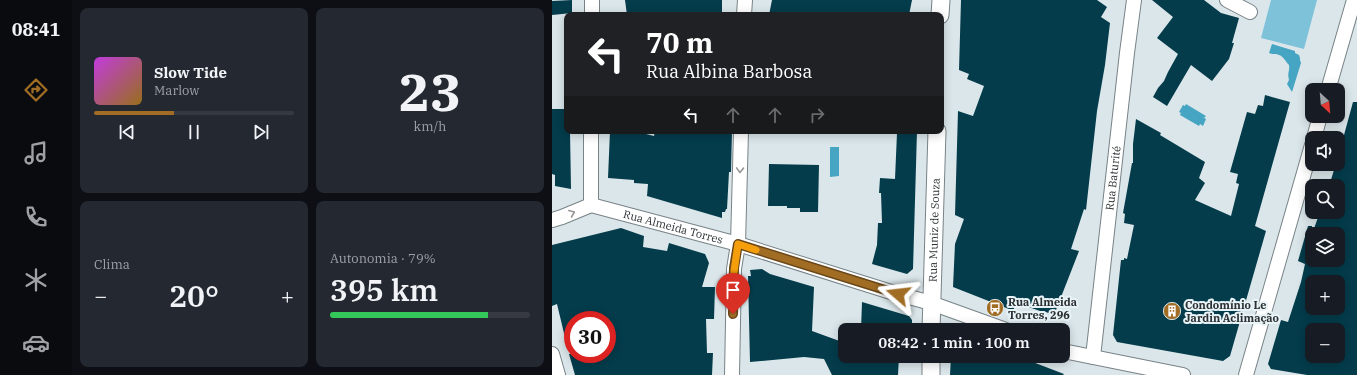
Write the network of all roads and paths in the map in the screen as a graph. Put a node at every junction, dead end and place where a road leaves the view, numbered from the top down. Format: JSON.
{"nodes":[{"id":1,"x":592,"y":0,"type":"edge"},
{"id":2,"x":745,"y":0,"type":"edge"},
{"id":3,"x":941,"y":0,"type":"edge"},
{"id":4,"x":1134,"y":0,"type":"edge"},
{"id":5,"x":1227,"y":0,"type":"edge"},
{"id":6,"x":1354,"y":0,"type":"edge"},
{"id":7,"x":592,"y":12,"type":"edge"},
{"id":8,"x":744,"y":12,"type":"edge"},
{"id":9,"x":940,"y":12,"type":"edge"},
{"id":10,"x":1250,"y":12,"type":"dead end"},
{"id":11,"x":1330,"y":83,"type":"edge"},
{"id":12,"x":591,"y":134,"type":"edge"},
{"id":13,"x":741,"y":134,"type":"edge"},
{"id":14,"x":937,"y":134,"type":"edge"},
{"id":15,"x":1305,"y":169,"type":"edge"},
{"id":16,"x":591,"y":204,"type":"junction"},
{"id":17,"x":552,"y":220,"type":"edge"},
{"id":18,"x":738,"y":244,"type":"junction"},
{"id":19,"x":931,"y":303,"type":"junction"},
{"id":20,"x":931,"y":323,"type":"edge"},
{"id":21,"x":987,"y":323,"type":"edge"},
{"id":22,"x":1070,"y":352,"type":"edge"},
{"id":23,"x":552,"y":354,"type":"edge"},
{"id":24,"x":1093,"y":357,"type":"junction"},
{"id":25,"x":931,"y":363,"type":"edge"},
{"id":26,"x":558,"y":375,"type":"edge"},
{"id":27,"x":732,"y":375,"type":"edge"},
{"id":28,"x":930,"y":375,"type":"edge"},
{"id":29,"x":1182,"y":375,"type":"edge"},
{"id":30,"x":1246,"y":375,"type":"edge"}],
"edges":[{"from":1,"to":7,"type":"street"},
{"from":2,"to":8,"type":"street"},
{"from":3,"to":9,"type":"street"},
{"from":4,"to":24,"type":"street","name":"Rua Baturité"},
{"from":5,"to":10,"type":"street"},
{"from":6,"to":11,"type":"street"},
{"from":12,"to":16,"type":"street"},
{"from":13,"to":18,"type":"street","one_way":true},
{"from":14,"to":19,"type":"street","name":"Rua Muniz de Souza"},
{"from":15,"to":30,"type":"street"},
{"from":17,"to":16,"type":"street","one_way":true},
{"from":16,"to":18,"type":"street","name":"Rua Almeida Torres"},
{"from":18,"to":19,"type":"street","name":"Rua Almeida Torres"},
{"from":18,"to":27,"type":"street"},
{"from":19,"to":20,"type":"street","name":"Rua Muniz de Souza"},
{"from":19,"to":21,"type":"street","name":"Rua Almeida Torres"},
{"from":22,"to":24,"type":"street"},
{"from":23,"to":26,"type":"street"},
{"from":24,"to":29,"type":"street"},
{"from":25,"to":28,"type":"street"}]}
